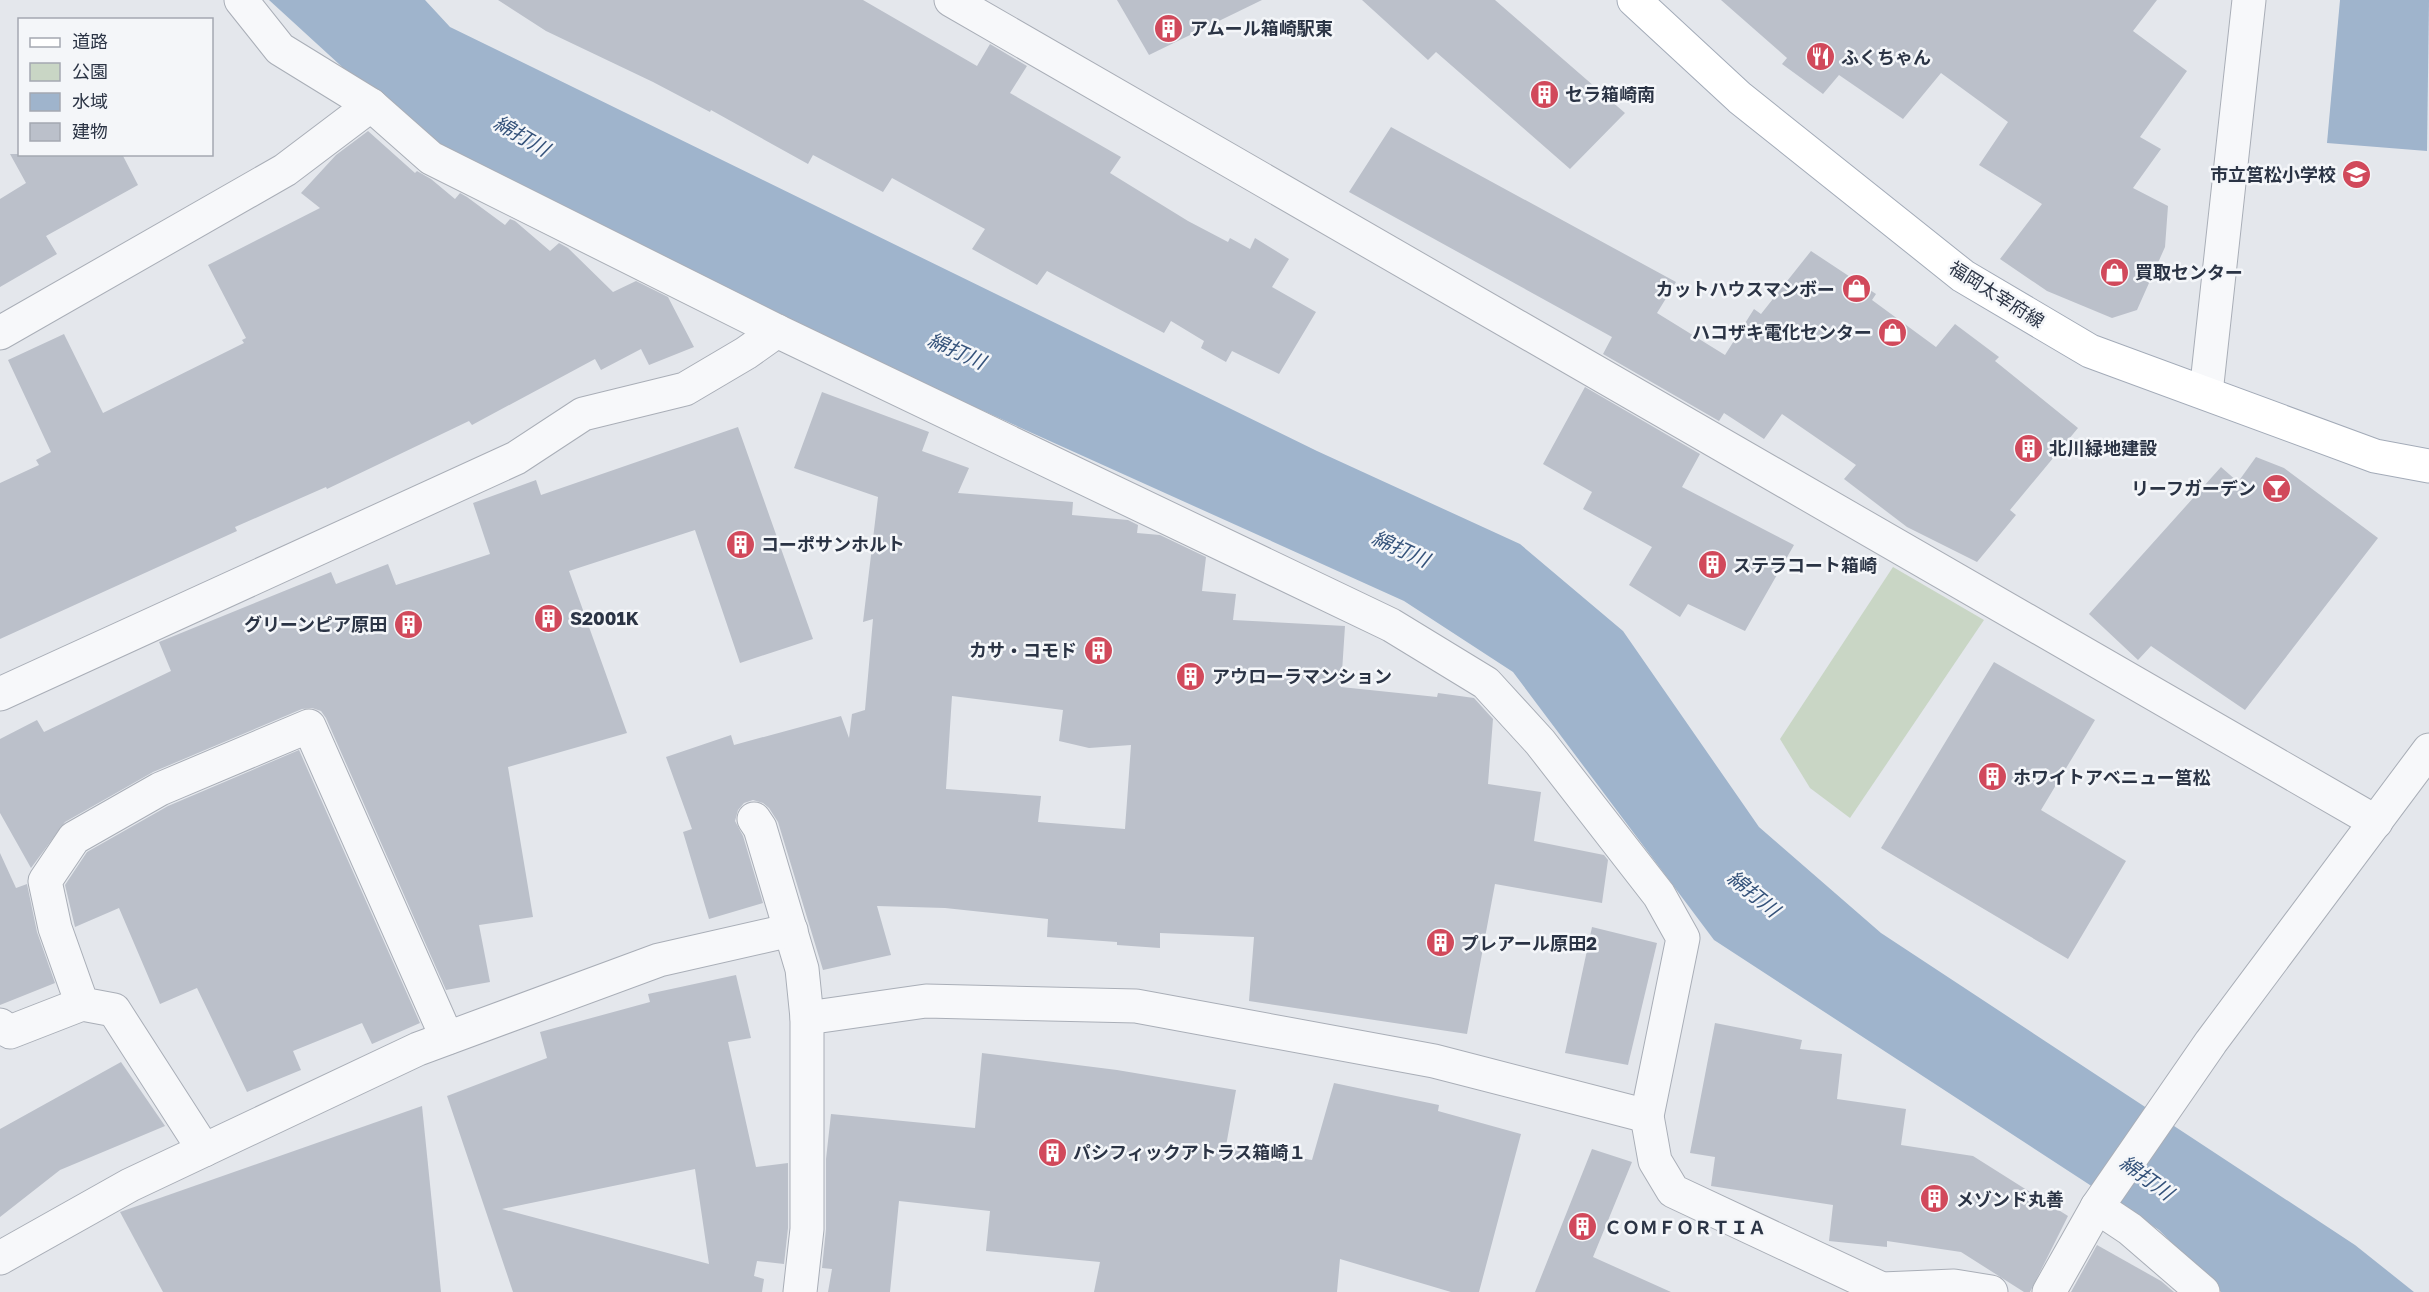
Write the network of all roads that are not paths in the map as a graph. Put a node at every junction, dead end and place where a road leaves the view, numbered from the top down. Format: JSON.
{"nodes":[{"id":1,"x":241,"y":0,"type":"edge"},
{"id":2,"x":951,"y":0,"type":"edge"},
{"id":3,"x":1634,"y":0,"type":"edge"},
{"id":4,"x":2249,"y":0,"type":"edge"},
{"id":5,"x":371,"y":105,"type":"junction"},
{"id":6,"x":777,"y":331,"type":"junction"},
{"id":7,"x":0,"y":333,"type":"edge"},
{"id":8,"x":2206,"y":393,"type":"junction"},
{"id":9,"x":2429,"y":466,"type":"edge"},
{"id":10,"x":0,"y":694,"type":"edge"},
{"id":11,"x":2429,"y":750,"type":"edge"},
{"id":12,"x":754,"y":819,"type":"dead end"},
{"id":13,"x":2376,"y":822,"type":"junction"},
{"id":14,"x":791,"y":930,"type":"junction"},
{"id":15,"x":82,"y":1004,"type":"junction"},
{"id":16,"x":807,"y":1018,"type":"junction"},
{"id":17,"x":0,"y":1025,"type":"edge"},
{"id":18,"x":447,"y":1038,"type":"junction"},
{"id":19,"x":1647,"y":1116,"type":"junction"},
{"id":20,"x":204,"y":1150,"type":"junction"},
{"id":21,"x":2097,"y":1207,"type":"junction"},
{"id":22,"x":0,"y":1258,"type":"edge"},
{"id":23,"x":1882,"y":1290,"type":"edge"},
{"id":24,"x":800,"y":1292,"type":"edge"},
{"id":25,"x":1991,"y":1292,"type":"edge"},
{"id":26,"x":2049,"y":1292,"type":"edge"},
{"id":27,"x":2203,"y":1292,"type":"edge"}],
"edges":[{"from":1,"to":5,"type":"street"},
{"from":2,"to":13,"type":"street"},
{"from":3,"to":8,"type":"main road","name":"福岡太宰府線"},
{"from":4,"to":8,"type":"street"},
{"from":5,"to":6,"type":"street"},
{"from":5,"to":7,"type":"street"},
{"from":6,"to":10,"type":"street"},
{"from":6,"to":19,"type":"street"},
{"from":8,"to":9,"type":"main road","name":"福岡太宰府線"},
{"from":11,"to":13,"type":"street"},
{"from":12,"to":14,"type":"street"},
{"from":13,"to":21,"type":"street"},
{"from":14,"to":16,"type":"street"},
{"from":14,"to":18,"type":"street"},
{"from":15,"to":17,"type":"street"},
{"from":15,"to":18,"type":"street"},
{"from":15,"to":20,"type":"street"},
{"from":16,"to":19,"type":"street"},
{"from":16,"to":24,"type":"street"},
{"from":18,"to":20,"type":"street"},
{"from":19,"to":23,"type":"street"},
{"from":20,"to":22,"type":"street"},
{"from":21,"to":26,"type":"street"},
{"from":21,"to":27,"type":"street"},
{"from":23,"to":25,"type":"street"}]}
